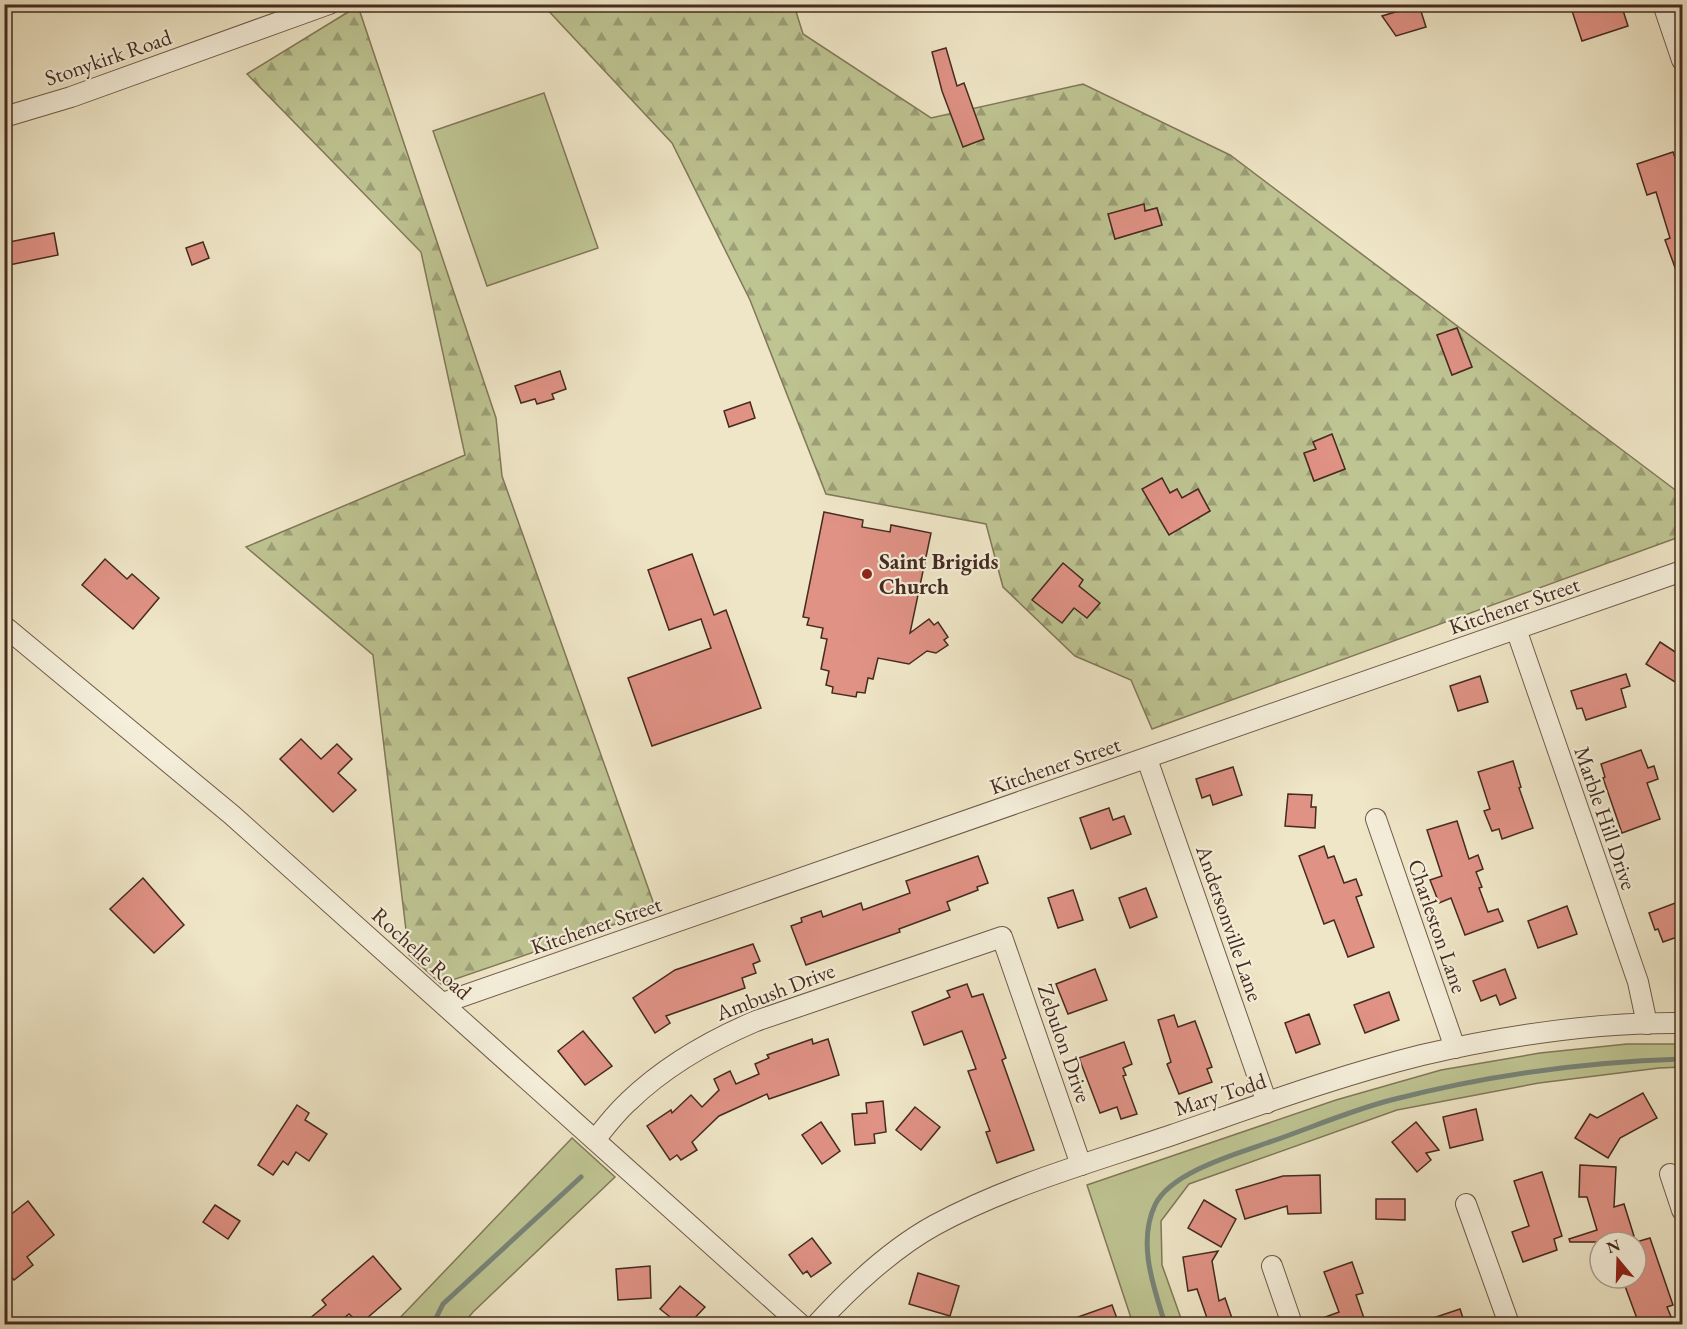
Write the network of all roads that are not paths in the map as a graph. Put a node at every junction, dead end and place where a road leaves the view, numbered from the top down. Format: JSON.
{"nodes":[{"id":1,"x":329,"y":4,"type":"edge"},
{"id":2,"x":1663,"y":4,"type":"edge"},
{"id":3,"x":1683,"y":60,"type":"edge"},
{"id":4,"x":4,"y":117,"type":"edge"},
{"id":5,"x":1683,"y":572,"type":"edge"},
{"id":6,"x":4,"y":626,"type":"edge"},
{"id":7,"x":1516,"y":629,"type":"junction"},
{"id":8,"x":1147,"y":759,"type":"junction"},
{"id":9,"x":1376,"y":819,"type":"dead end"},
{"id":10,"x":1002,"y":937,"type":"joint"},
{"id":11,"x":443,"y":1004,"type":"junction"},
{"id":12,"x":1683,"y":1023,"type":"edge"},
{"id":13,"x":1647,"y":1024,"type":"junction"},
{"id":14,"x":1455,"y":1048,"type":"junction"},
{"id":15,"x":1267,"y":1103,"type":"junction"},
{"id":16,"x":595,"y":1140,"type":"junction"},
{"id":17,"x":1081,"y":1165,"type":"junction"},
{"id":18,"x":1670,"y":1174,"type":"dead end"},
{"id":19,"x":1466,"y":1204,"type":"dead end"},
{"id":20,"x":1683,"y":1210,"type":"edge"},
{"id":21,"x":1272,"y":1266,"type":"dead end"},
{"id":22,"x":800,"y":1324,"type":"edge"},
{"id":23,"x":817,"y":1324,"type":"edge"},
{"id":24,"x":1292,"y":1324,"type":"edge"},
{"id":25,"x":1509,"y":1324,"type":"edge"}],
"edges":[{"from":1,"to":4,"type":"street","name":"Stonykirk Road"},
{"from":2,"to":3,"type":"street"},
{"from":5,"to":7,"type":"street","name":"Kitchener Street"},
{"from":6,"to":11,"type":"street","name":"Rochelle Road"},
{"from":7,"to":8,"type":"street","name":"Kitchener Street"},
{"from":7,"to":13,"type":"street","name":"Marble Hill Drive"},
{"from":8,"to":11,"type":"street","name":"Kitchener Street"},
{"from":8,"to":15,"type":"street","name":"Andersonville Lane"},
{"from":9,"to":14,"type":"street","name":"Charleston Lane"},
{"from":10,"to":16,"type":"street","name":"Ambush Drive"},
{"from":10,"to":17,"type":"street","name":"Zebulon Drive"},
{"from":11,"to":16,"type":"street","name":"Rochelle Road"},
{"from":12,"to":13,"type":"street","name":"Mary Todd"},
{"from":13,"to":14,"type":"street","name":"Mary Todd"},
{"from":14,"to":15,"type":"street","name":"Mary Todd"},
{"from":15,"to":17,"type":"street","name":"Mary Todd"},
{"from":16,"to":22,"type":"street","name":"Rochelle Road"},
{"from":17,"to":23,"type":"street","name":"Mary Todd"},
{"from":18,"to":20,"type":"street"},
{"from":19,"to":25,"type":"street"},
{"from":21,"to":24,"type":"street"}]}
